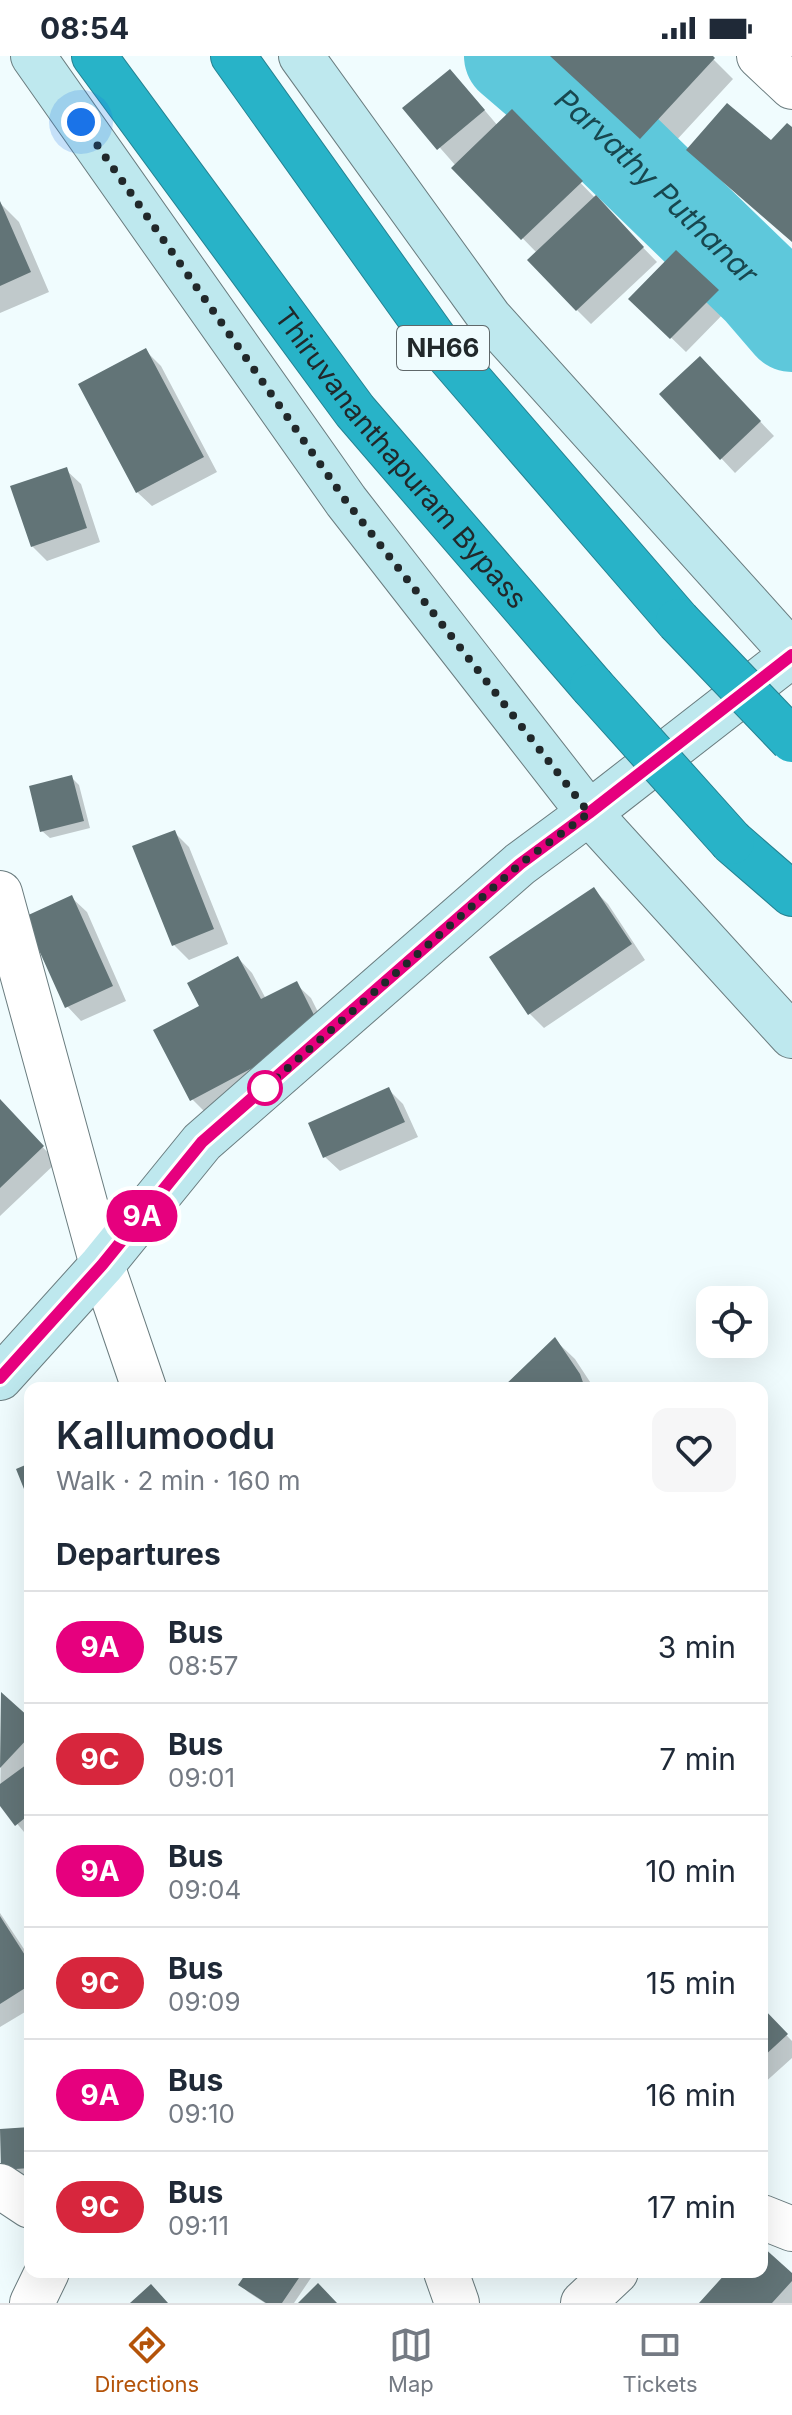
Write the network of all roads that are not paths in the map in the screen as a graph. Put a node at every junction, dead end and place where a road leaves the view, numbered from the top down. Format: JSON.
{"nodes":[{"id":1,"x":33,"y":56,"type":"edge"},
{"id":2,"x":94,"y":56,"type":"edge"},
{"id":3,"x":233,"y":56,"type":"edge"},
{"id":4,"x":301,"y":56,"type":"edge"},
{"id":5,"x":759,"y":56,"type":"edge"},
{"id":6,"x":792,"y":87,"type":"edge"},
{"id":7,"x":792,"y":654,"type":"edge"},
{"id":8,"x":792,"y":740,"type":"edge"},
{"id":9,"x":589,"y":813,"type":"junction"},
{"id":10,"x":0,"y":893,"type":"edge"},
{"id":11,"x":792,"y":894,"type":"edge"},
{"id":12,"x":792,"y":1036,"type":"edge"},
{"id":13,"x":102,"y":1265,"type":"junction"},
{"id":14,"x":0,"y":1378,"type":"edge"},
{"id":15,"x":142,"y":1382,"type":"edge"},
{"id":16,"x":0,"y":2186,"type":"edge"},
{"id":17,"x":24,"y":2202,"type":"edge"},
{"id":18,"x":768,"y":2219,"type":"edge"},
{"id":19,"x":792,"y":2229,"type":"edge"},
{"id":20,"x":44,"y":2278,"type":"edge"},
{"id":21,"x":448,"y":2278,"type":"edge"},
{"id":22,"x":610,"y":2278,"type":"edge"},
{"id":23,"x":32,"y":2303,"type":"edge"},
{"id":24,"x":457,"y":2303,"type":"edge"},
{"id":25,"x":583,"y":2303,"type":"edge"}],
"edges":[{"from":1,"to":9,"type":"street","name":"Thiruvananthapuram Bypass"},
{"from":2,"to":11,"type":"highway","name":"Thiruvananthapuram Bypass","bridge":true},
{"from":3,"to":8,"type":"highway","number":"NH66","bridge":true},
{"from":4,"to":7,"type":"street"},
{"from":5,"to":6,"type":"street"},
{"from":7,"to":9,"type":"street"},
{"from":9,"to":12,"type":"street","name":"Thiruvananthapuram Bypass"},
{"from":9,"to":13,"type":"street"},
{"from":10,"to":13,"type":"street"},
{"from":13,"to":14,"type":"street"},
{"from":13,"to":15,"type":"street"},
{"from":16,"to":17,"type":"street"},
{"from":18,"to":19,"type":"street"},
{"from":20,"to":23,"type":"street"},
{"from":21,"to":24,"type":"street"},
{"from":22,"to":25,"type":"street"}]}
